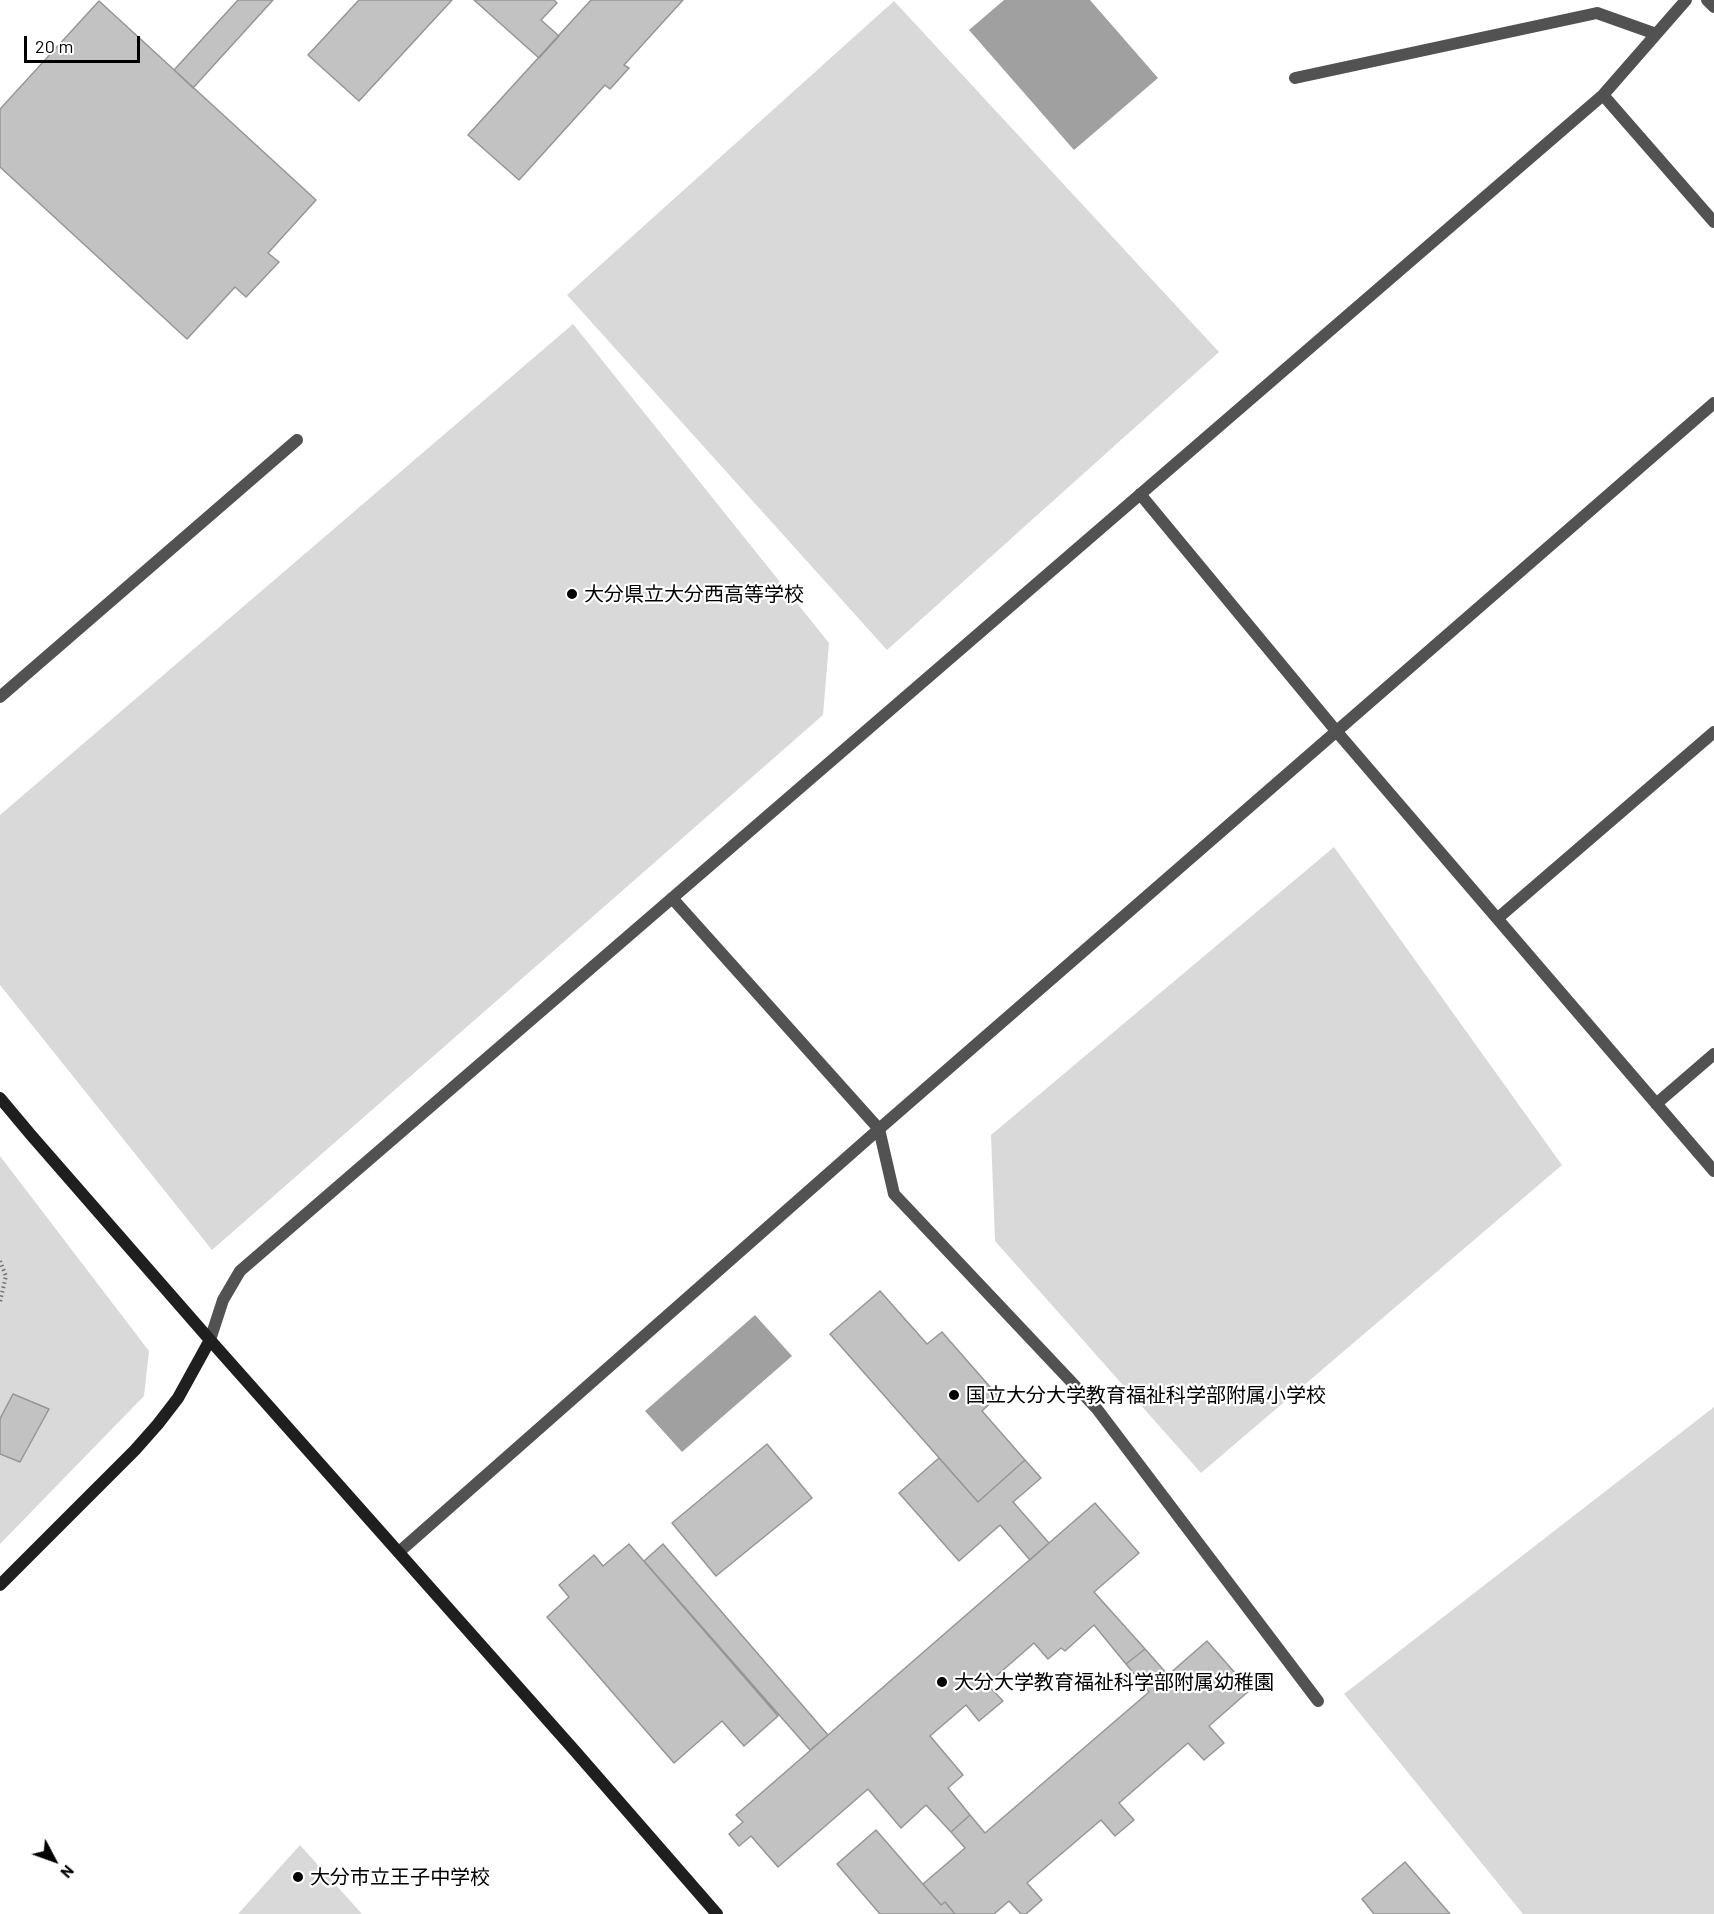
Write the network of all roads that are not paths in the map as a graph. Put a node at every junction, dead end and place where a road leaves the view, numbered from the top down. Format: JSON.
{"nodes":[{"id":1,"x":1686,"y":0,"type":"edge"},
{"id":2,"x":1707,"y":0,"type":"edge"},
{"id":3,"x":1714,"y":7,"type":"edge"},
{"id":4,"x":1656,"y":34,"type":"junction"},
{"id":5,"x":1295,"y":78,"type":"dead end"},
{"id":6,"x":1603,"y":94,"type":"junction"},
{"id":7,"x":1714,"y":222,"type":"edge"},
{"id":8,"x":1714,"y":403,"type":"edge"},
{"id":9,"x":297,"y":440,"type":"dead end"},
{"id":10,"x":1140,"y":494,"type":"junction"},
{"id":11,"x":0,"y":697,"type":"edge"},
{"id":12,"x":1337,"y":732,"type":"junction"},
{"id":13,"x":1714,"y":732,"type":"edge"},
{"id":14,"x":672,"y":898,"type":"junction"},
{"id":15,"x":1498,"y":918,"type":"junction"},
{"id":16,"x":1714,"y":1054,"type":"edge"},
{"id":17,"x":0,"y":1098,"type":"edge"},
{"id":18,"x":1656,"y":1104,"type":"junction"},
{"id":19,"x":879,"y":1129,"type":"junction"},
{"id":20,"x":1714,"y":1171,"type":"edge"},
{"id":21,"x":210,"y":1340,"type":"junction"},
{"id":22,"x":399,"y":1552,"type":"junction"},
{"id":23,"x":0,"y":1585,"type":"edge"},
{"id":24,"x":1318,"y":1701,"type":"dead end"},
{"id":25,"x":717,"y":1914,"type":"edge"}],
"edges":[{"from":1,"to":4,"type":"street"},
{"from":2,"to":3,"type":"street"},
{"from":4,"to":5,"type":"street"},
{"from":4,"to":6,"type":"street"},
{"from":6,"to":7,"type":"street"},
{"from":6,"to":10,"type":"street"},
{"from":8,"to":12,"type":"street"},
{"from":9,"to":11,"type":"street"},
{"from":10,"to":12,"type":"street"},
{"from":10,"to":14,"type":"street"},
{"from":12,"to":15,"type":"street"},
{"from":12,"to":19,"type":"street"},
{"from":13,"to":15,"type":"street"},
{"from":14,"to":19,"type":"street"},
{"from":14,"to":21,"type":"street"},
{"from":15,"to":18,"type":"street"},
{"from":16,"to":18,"type":"street"},
{"from":17,"to":21,"type":"street"},
{"from":18,"to":20,"type":"street"},
{"from":19,"to":22,"type":"street"},
{"from":19,"to":24,"type":"street"},
{"from":21,"to":22,"type":"street"},
{"from":21,"to":23,"type":"street"},
{"from":22,"to":25,"type":"street"}]}
